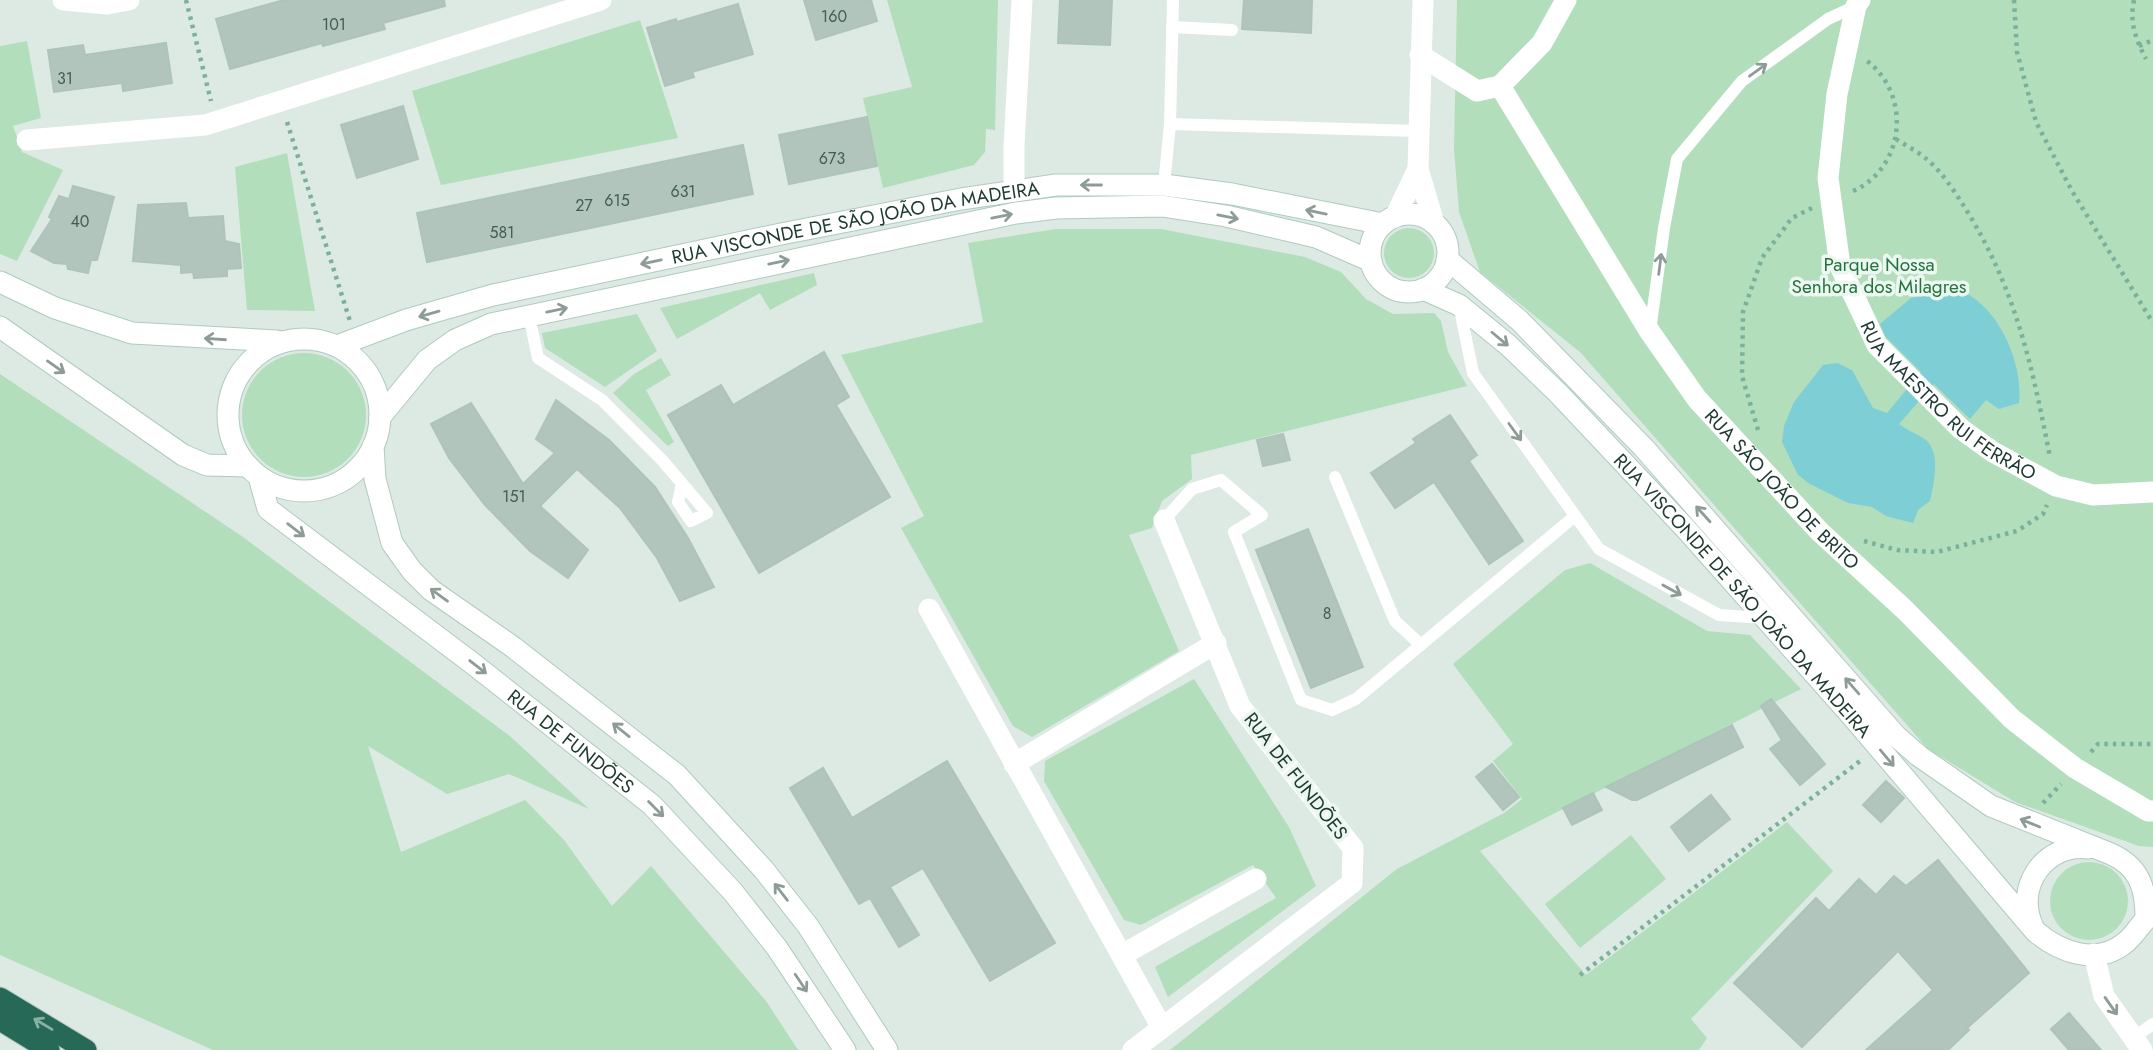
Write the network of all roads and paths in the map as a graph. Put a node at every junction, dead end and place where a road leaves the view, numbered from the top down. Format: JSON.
{"nodes":[{"id":1,"x":63,"y":0,"type":"edge"},
{"id":2,"x":129,"y":0,"type":"edge"},
{"id":3,"x":186,"y":0,"type":"edge"},
{"id":4,"x":601,"y":0,"type":"edge"},
{"id":5,"x":1021,"y":0,"type":"edge"},
{"id":6,"x":1173,"y":0,"type":"edge"},
{"id":7,"x":1423,"y":0,"type":"edge"},
{"id":8,"x":1566,"y":0,"type":"edge"},
{"id":9,"x":2014,"y":0,"type":"edge"},
{"id":10,"x":2134,"y":0,"type":"edge"},
{"id":11,"x":1858,"y":3,"type":"edge"},
{"id":12,"x":1172,"y":27,"type":"junction"},
{"id":13,"x":1232,"y":30,"type":"dead end"},
{"id":14,"x":2153,"y":40,"type":"edge"},
{"id":15,"x":2139,"y":46,"type":"junction"},
{"id":16,"x":1846,"y":50,"type":"junction"},
{"id":17,"x":1420,"y":55,"type":"junction"},
{"id":18,"x":2146,"y":59,"type":"dead end"},
{"id":19,"x":1500,"y":86,"type":"junction"},
{"id":20,"x":281,"y":101,"type":"junction"},
{"id":21,"x":216,"y":121,"type":"junction"},
{"id":22,"x":1170,"y":124,"type":"junction"},
{"id":23,"x":1418,"y":131,"type":"junction"},
{"id":24,"x":1896,"y":139,"type":"junction"},
{"id":25,"x":27,"y":140,"type":"dead end"},
{"id":26,"x":1418,"y":169,"type":"junction"},
{"id":27,"x":1164,"y":185,"type":"junction"},
{"id":28,"x":1014,"y":190,"type":"junction"},
{"id":29,"x":1831,"y":200,"type":"junction"},
{"id":30,"x":1389,"y":220,"type":"junction"},
{"id":31,"x":1434,"y":223,"type":"junction"},
{"id":32,"x":1447,"y":259,"type":"junction"},
{"id":33,"x":1371,"y":261,"type":"junction"},
{"id":34,"x":0,"y":282,"type":"edge"},
{"id":35,"x":1423,"y":289,"type":"junction"},
{"id":36,"x":1459,"y":305,"type":"junction"},
{"id":37,"x":528,"y":316,"type":"junction"},
{"id":38,"x":2153,"y":323,"type":"edge"},
{"id":39,"x":0,"y":327,"type":"edge"},
{"id":40,"x":1650,"y":332,"type":"junction"},
{"id":41,"x":283,"y":341,"type":"junction"},
{"id":42,"x":346,"y":342,"type":"junction"},
{"id":43,"x":380,"y":417,"type":"junction"},
{"id":44,"x":1758,"y":432,"type":"dead end"},
{"id":45,"x":373,"y":446,"type":"junction"},
{"id":46,"x":253,"y":472,"type":"junction"},
{"id":47,"x":1335,"y":477,"type":"dead end"},
{"id":48,"x":682,"y":484,"type":"dead end"},
{"id":49,"x":2056,"y":486,"type":"junction"},
{"id":50,"x":2153,"y":492,"type":"edge"},
{"id":51,"x":1575,"y":516,"type":"junction"},
{"id":52,"x":1164,"y":520,"type":"joint"},
{"id":53,"x":1854,"y":533,"type":"dead end"},
{"id":54,"x":929,"y":609,"type":"dead end"},
{"id":55,"x":1765,"y":618,"type":"junction"},
{"id":56,"x":1216,"y":643,"type":"junction"},
{"id":57,"x":1421,"y":645,"type":"junction"},
{"id":58,"x":2153,"y":744,"type":"edge"},
{"id":59,"x":1878,"y":747,"type":"junction"},
{"id":60,"x":1014,"y":764,"type":"junction"},
{"id":61,"x":2075,"y":768,"type":"junction"},
{"id":62,"x":2153,"y":811,"type":"edge"},
{"id":63,"x":2026,"y":822,"type":"junction"},
{"id":64,"x":2093,"y":849,"type":"junction"},
{"id":65,"x":2129,"y":864,"type":"junction"},
{"id":66,"x":2153,"y":869,"type":"edge"},
{"id":67,"x":1256,"y":879,"type":"dead end"},
{"id":68,"x":2149,"y":916,"type":"edge"},
{"id":69,"x":2035,"y":932,"type":"junction"},
{"id":70,"x":2094,"y":954,"type":"junction"},
{"id":71,"x":1122,"y":955,"type":"junction"},
{"id":72,"x":1580,"y":975,"type":"dead end"},
{"id":73,"x":0,"y":998,"type":"edge"},
{"id":74,"x":0,"y":1020,"type":"edge"},
{"id":75,"x":2153,"y":1024,"type":"edge"},
{"id":76,"x":1162,"y":1028,"type":"junction"},
{"id":77,"x":2138,"y":1044,"type":"edge"},
{"id":78,"x":49,"y":1050,"type":"edge"},
{"id":79,"x":86,"y":1050,"type":"edge"},
{"id":80,"x":845,"y":1050,"type":"edge"},
{"id":81,"x":887,"y":1050,"type":"edge"},
{"id":82,"x":1133,"y":1050,"type":"edge"}],
"edges":[{"from":1,"to":2,"type":"main road"},
{"from":3,"to":21,"type":"path"},
{"from":4,"to":20,"type":"main road"},
{"from":5,"to":28,"type":"main road"},
{"from":6,"to":12,"type":"lane"},
{"from":7,"to":17,"type":"main road"},
{"from":8,"to":19,"type":"main road"},
{"from":9,"to":38,"type":"path"},
{"from":10,"to":15,"type":"path"},
{"from":11,"to":16,"type":"main road","name":"RUA MAESTRO RUI FERRÃO"},
{"from":40,"to":11,"type":"lane","one_way":true},
{"from":12,"to":13,"type":"lane"},
{"from":12,"to":22,"type":"lane"},
{"from":14,"to":15,"type":"path"},
{"from":15,"to":18,"type":"path"},
{"from":16,"to":24,"type":"path"},
{"from":16,"to":29,"type":"main road","name":"RUA MAESTRO RUI FERRÃO"},
{"from":17,"to":19,"type":"main road"},
{"from":17,"to":23,"type":"main road"},
{"from":19,"to":40,"type":"main road","name":"RUA SÃO JOÃO DE BRITO"},
{"from":20,"to":21,"type":"main road"},
{"from":20,"to":42,"type":"path"},
{"from":21,"to":25,"type":"main road"},
{"from":22,"to":23,"type":"lane"},
{"from":22,"to":27,"type":"lane"},
{"from":23,"to":26,"type":"main road"},
{"from":24,"to":29,"type":"path"},
{"from":24,"to":49,"type":"path"},
{"from":26,"to":30,"type":"main road"},
{"from":26,"to":31,"type":"main road"},
{"from":27,"to":28,"type":"main road","name":"RUA VISCONDE DE SÃO JOÃO DA MADEIRA","one_way":true},
{"from":30,"to":27,"type":"main road","name":"RUA VISCONDE DE SÃO JOÃO DA MADEIRA","one_way":true},
{"from":28,"to":42,"type":"main road","name":"RUA VISCONDE DE SÃO JOÃO DA MADEIRA","one_way":true},
{"from":29,"to":44,"type":"path"},
{"from":29,"to":49,"type":"main road","name":"RUA MAESTRO RUI FERRÃO"},
{"from":30,"to":31,"type":"main road","name":"RUA VISCONDE DE SÃO JOÃO DA MADEIRA"},
{"from":30,"to":33,"type":"main road"},
{"from":31,"to":32,"type":"main road"},
{"from":32,"to":35,"type":"main road"},
{"from":63,"to":32,"type":"main road","name":"RUA VISCONDE DE SÃO JOÃO DA MADEIRA","one_way":true},
{"from":33,"to":35,"type":"main road","name":"RUA VISCONDE DE SÃO JOÃO DA MADEIRA"},
{"from":37,"to":33,"type":"main road","name":"RUA VISCONDE DE SÃO JOÃO DA MADEIRA","one_way":true},
{"from":41,"to":34,"type":"main road","name":"RUA VISCONDE DE SÃO JOÃO DA MADEIRA","one_way":true},
{"from":35,"to":36,"type":"main road","name":"RUA VISCONDE DE SÃO JOÃO DA MADEIRA"},
{"from":36,"to":51,"type":"lane","one_way":true},
{"from":36,"to":55,"type":"main road","name":"RUA VISCONDE DE SÃO JOÃO DA MADEIRA","one_way":true},
{"from":37,"to":43,"type":"main road","name":"RUA VISCONDE DE SÃO JOÃO DA MADEIRA"},
{"from":37,"to":48,"type":"lane"},
{"from":39,"to":46,"type":"main road","name":"RUA VISCONDE DE SÃO JOÃO DA MADEIRA","one_way":true},
{"from":40,"to":61,"type":"main road","name":"RUA SÃO JOÃO DE BRITO"},
{"from":41,"to":42,"type":"main road","name":"RUA VISCONDE DE SÃO JOÃO DA MADEIRA"},
{"from":41,"to":46,"type":"main road"},
{"from":42,"to":43,"type":"main road","name":"RUA VISCONDE DE SÃO JOÃO DA MADEIRA"},
{"from":43,"to":45,"type":"main road","name":"RUA VISCONDE DE SÃO JOÃO DA MADEIRA"},
{"from":45,"to":46,"type":"main road","name":"RUA VISCONDE DE SÃO JOÃO DA MADEIRA"},
{"from":81,"to":45,"type":"main road","name":"RUA DE FUNDÕES","one_way":true},
{"from":46,"to":80,"type":"main road","name":"RUA DE FUNDÕES","one_way":true},
{"from":47,"to":57,"type":"lane"},
{"from":49,"to":50,"type":"main road","name":"RUA MAESTRO RUI FERRÃO"},
{"from":49,"to":53,"type":"path"},
{"from":51,"to":55,"type":"lane","one_way":true},
{"from":51,"to":57,"type":"lane"},
{"from":52,"to":56,"type":"main road","name":"RUA DE FUNDÕES"},
{"from":52,"to":57,"type":"lane"},
{"from":54,"to":60,"type":"main road"},
{"from":55,"to":59,"type":"main road","name":"RUA VISCONDE DE SÃO JOÃO DA MADEIRA"},
{"from":56,"to":60,"type":"main road"},
{"from":56,"to":76,"type":"main road","name":"RUA DE FUNDÕES"},
{"from":58,"to":61,"type":"path"},
{"from":59,"to":69,"type":"main road","name":"RUA VISCONDE DE SÃO JOÃO DA MADEIRA","one_way":true},
{"from":59,"to":72,"type":"path"},
{"from":60,"to":71,"type":"main road"},
{"from":61,"to":62,"type":"main road","name":"RUA SÃO JOÃO DE BRITO"},
{"from":61,"to":63,"type":"path"},
{"from":64,"to":63,"type":"main road","name":"RUA VISCONDE DE SÃO JOÃO DA MADEIRA","one_way":true},
{"from":64,"to":65,"type":"main road","name":"RUA VISCONDE DE SÃO JOÃO DA MADEIRA"},
{"from":64,"to":69,"type":"main road","name":"RUA VISCONDE DE SÃO JOÃO DA MADEIRA"},
{"from":65,"to":66,"type":"main road","name":"RUA VISCONDE DE SÃO JOÃO DA MADEIRA"},
{"from":65,"to":68,"type":"main road"},
{"from":67,"to":71,"type":"main road"},
{"from":68,"to":70,"type":"main road"},
{"from":69,"to":70,"type":"main road","name":"RUA VISCONDE DE SÃO JOÃO DA MADEIRA"},
{"from":70,"to":77,"type":"main road","one_way":true},
{"from":71,"to":76,"type":"main road"},
{"from":79,"to":73,"type":"highway","one_way":true},
{"from":74,"to":78,"type":"highway"},
{"from":75,"to":77,"type":"lane"},
{"from":76,"to":82,"type":"main road","name":"RUA DE FUNDÕES"}]}
